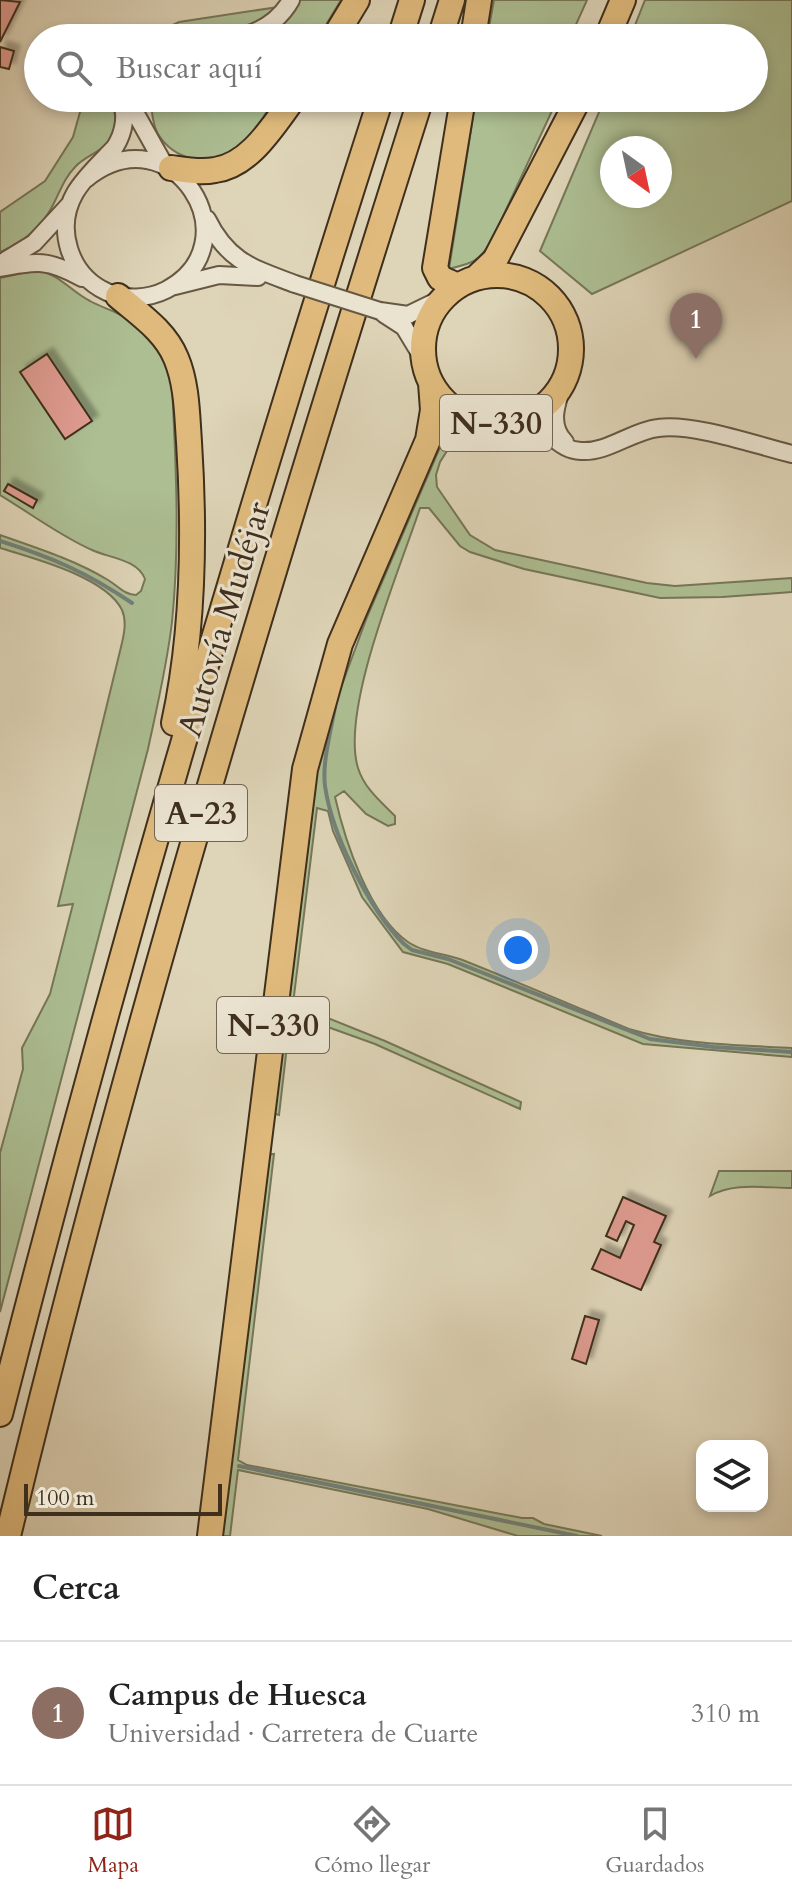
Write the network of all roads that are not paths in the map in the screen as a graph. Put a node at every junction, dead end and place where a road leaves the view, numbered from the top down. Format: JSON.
{"nodes":[{"id":1,"x":291,"y":0,"type":"edge"},
{"id":2,"x":357,"y":0,"type":"edge"},
{"id":3,"x":412,"y":0,"type":"edge"},
{"id":4,"x":452,"y":0,"type":"edge"},
{"id":5,"x":479,"y":0,"type":"edge"},
{"id":6,"x":623,"y":0,"type":"edge"},
{"id":7,"x":271,"y":24,"type":"edge"},
{"id":8,"x":342,"y":24,"type":"edge"},
{"id":9,"x":404,"y":24,"type":"edge"},
{"id":10,"x":444,"y":24,"type":"edge"},
{"id":11,"x":475,"y":24,"type":"edge"},
{"id":12,"x":613,"y":24,"type":"edge"},
{"id":13,"x":124,"y":112,"type":"edge"},
{"id":14,"x":134,"y":112,"type":"edge"},
{"id":15,"x":137,"y":112,"type":"edge"},
{"id":16,"x":283,"y":112,"type":"edge"},
{"id":17,"x":377,"y":112,"type":"edge"},
{"id":18,"x":417,"y":112,"type":"edge"},
{"id":19,"x":461,"y":112,"type":"edge"},
{"id":20,"x":572,"y":112,"type":"edge"},
{"id":21,"x":137,"y":116,"type":"junction"},
{"id":22,"x":168,"y":167,"type":"junction"},
{"id":23,"x":86,"y":179,"type":"junction"},
{"id":24,"x":537,"y":183,"type":"junction"},
{"id":25,"x":70,"y":203,"type":"junction"},
{"id":26,"x":202,"y":208,"type":"junction"},
{"id":27,"x":0,"y":265,"type":"edge"},
{"id":28,"x":92,"y":283,"type":"junction"},
{"id":29,"x":295,"y":284,"type":"junction"},
{"id":30,"x":173,"y":286,"type":"junction"},
{"id":31,"x":460,"y":287,"type":"junction"},
{"id":32,"x":541,"y":288,"type":"junction"},
{"id":33,"x":118,"y":296,"type":"junction"},
{"id":34,"x":380,"y":311,"type":"junction"},
{"id":35,"x":568,"y":371,"type":"junction"},
{"id":36,"x":428,"y":372,"type":"junction"},
{"id":37,"x":470,"y":418,"type":"junction"},
{"id":38,"x":508,"y":422,"type":"junction"},
{"id":39,"x":428,"y":440,"type":"junction"},
{"id":40,"x":575,"y":450,"type":"junction"},
{"id":41,"x":792,"y":454,"type":"edge"},
{"id":42,"x":172,"y":777,"type":"junction"},
{"id":43,"x":0,"y":1414,"type":"edge"},
{"id":44,"x":8,"y":1536,"type":"edge"},
{"id":45,"x":210,"y":1536,"type":"edge"}],
"edges":[{"from":1,"to":7,"type":"street"},
{"from":2,"to":8,"type":"highway"},
{"from":3,"to":9,"type":"highway"},
{"from":4,"to":10,"type":"highway"},
{"from":5,"to":11,"type":"highway"},
{"from":6,"to":12,"type":"highway"},
{"from":13,"to":23,"type":"street"},
{"from":14,"to":21,"type":"street"},
{"from":15,"to":21,"type":"street"},
{"from":16,"to":22,"type":"highway"},
{"from":17,"to":42,"type":"highway","name":"Autovía Mudéjar","number":"A-23"},
{"from":18,"to":44,"type":"highway","name":"Autovía Mudéjar","number":"A-23"},
{"from":19,"to":31,"type":"highway"},
{"from":20,"to":24,"type":"highway","number":"N-330"},
{"from":21,"to":22,"type":"street"},
{"from":22,"to":23,"type":"street"},
{"from":22,"to":26,"type":"street"},
{"from":23,"to":25,"type":"street"},
{"from":24,"to":31,"type":"highway","number":"N-330"},
{"from":24,"to":32,"type":"highway","number":"N-330"},
{"from":25,"to":27,"type":"street"},
{"from":25,"to":28,"type":"street"},
{"from":26,"to":29,"type":"street"},
{"from":26,"to":30,"type":"street"},
{"from":27,"to":28,"type":"street"},
{"from":28,"to":33,"type":"street"},
{"from":29,"to":30,"type":"street"},
{"from":29,"to":34,"type":"street","bridge":true},
{"from":30,"to":33,"type":"street"},
{"from":31,"to":32,"type":"highway"},
{"from":31,"to":34,"type":"street"},
{"from":31,"to":36,"type":"highway","number":"N-330"},
{"from":32,"to":35,"type":"highway","number":"N-330"},
{"from":33,"to":42,"type":"highway"},
{"from":34,"to":36,"type":"street"},
{"from":35,"to":38,"type":"highway","number":"N-330"},
{"from":35,"to":40,"type":"street"},
{"from":36,"to":37,"type":"highway","number":"N-330"},
{"from":36,"to":39,"type":"highway","number":"N-330"},
{"from":37,"to":38,"type":"highway","number":"N-330"},
{"from":37,"to":39,"type":"highway","number":"N-330"},
{"from":38,"to":40,"type":"street"},
{"from":39,"to":45,"type":"highway","number":"N-330"},
{"from":40,"to":41,"type":"street"},
{"from":42,"to":43,"type":"highway","name":"Autovía Mudéjar","number":"A-23"}]}
